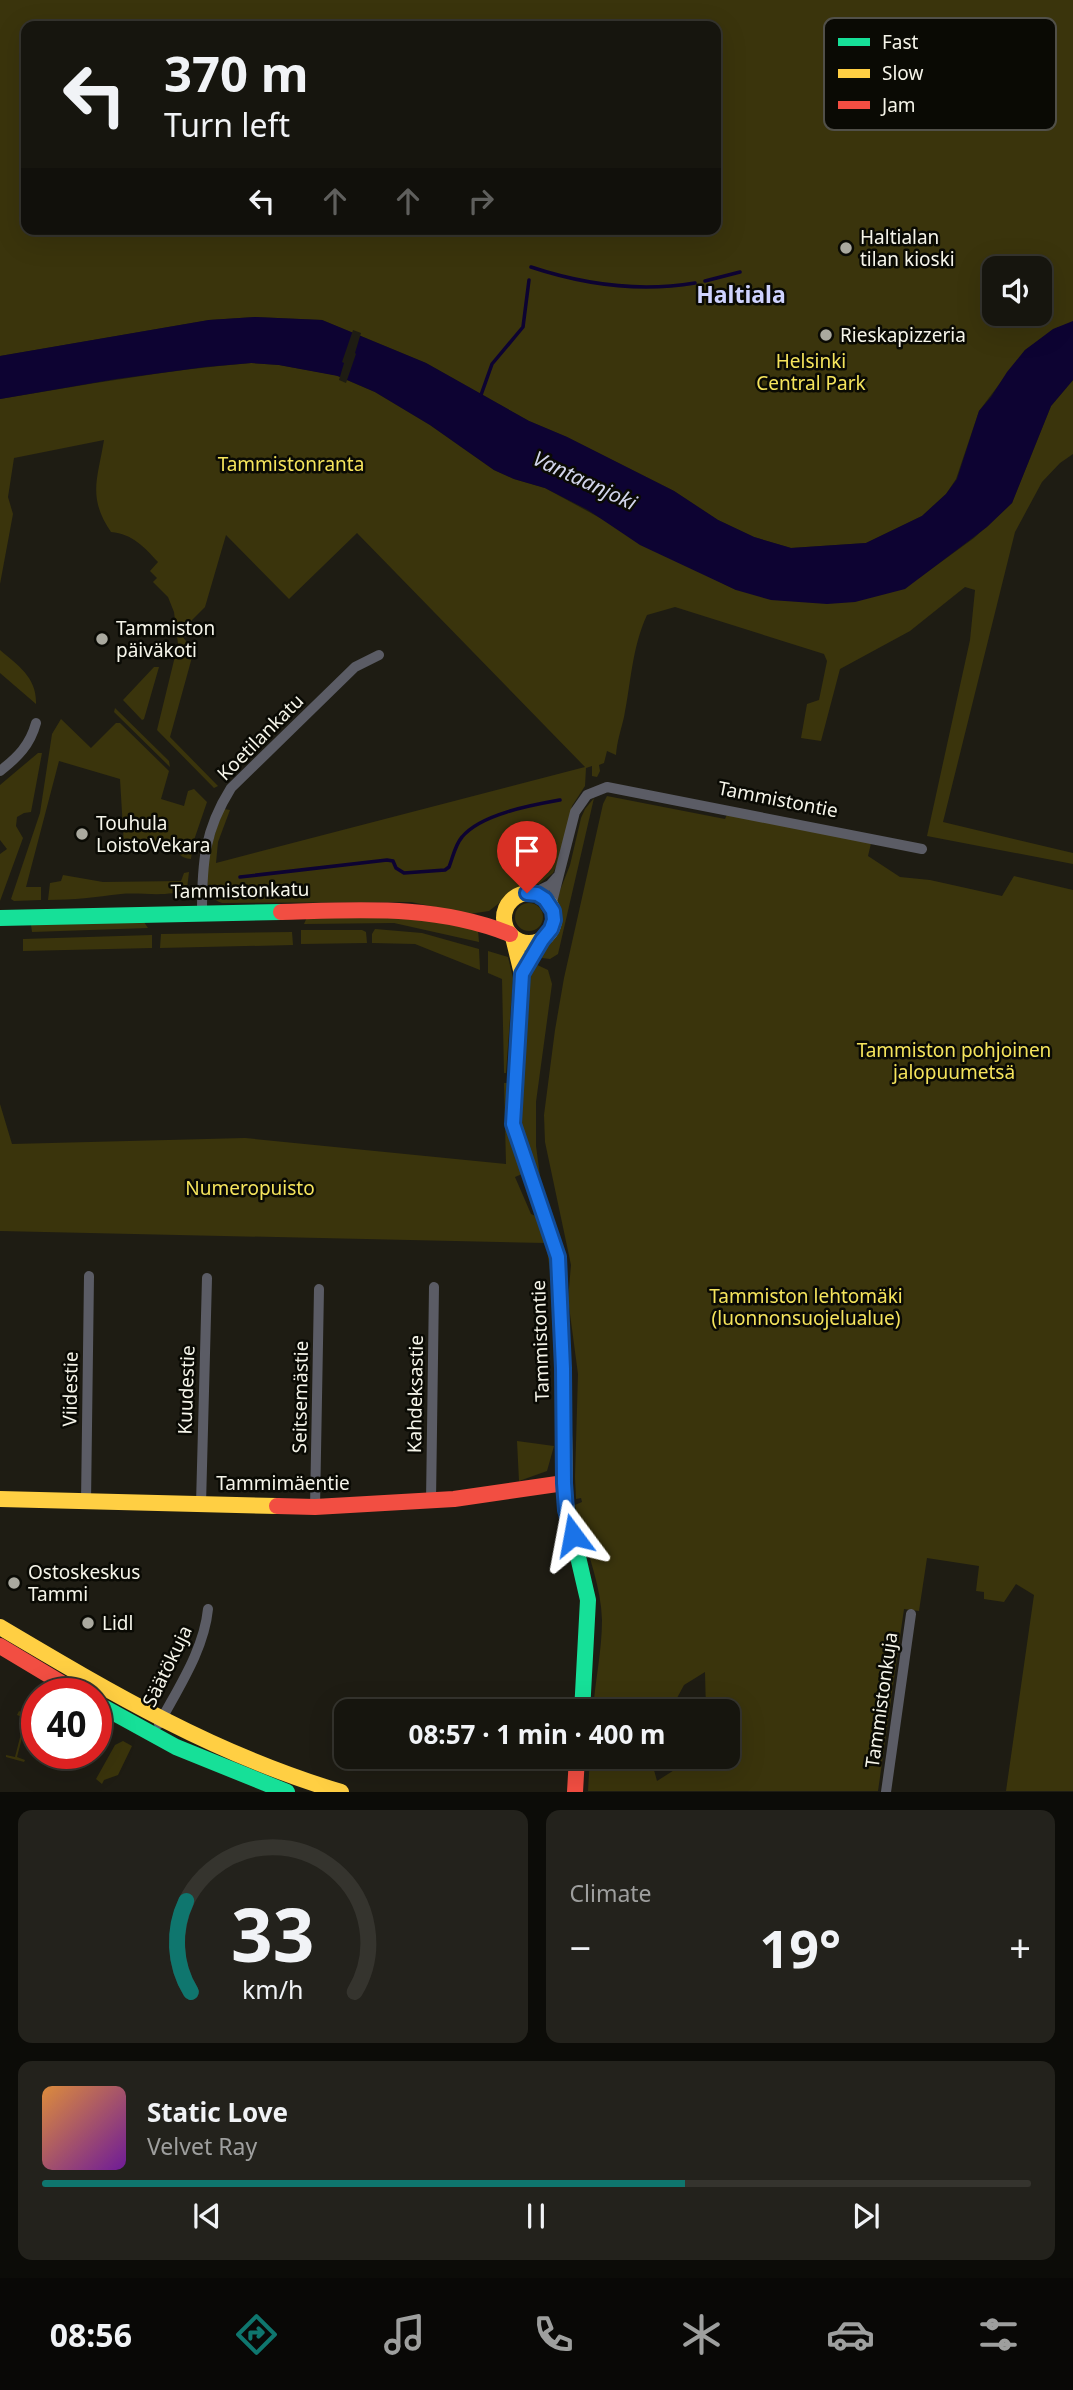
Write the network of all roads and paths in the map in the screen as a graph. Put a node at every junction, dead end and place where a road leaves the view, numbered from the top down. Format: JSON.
{"nodes":[{"id":1,"x":379,"y":654,"type":"dead end"},
{"id":2,"x":36,"y":723,"type":"dead end"},
{"id":3,"x":0,"y":771,"type":"edge"},
{"id":4,"x":922,"y":849,"type":"dead end"},
{"id":5,"x":559,"y":875,"type":"junction"},
{"id":6,"x":533,"y":893,"type":"junction"},
{"id":7,"x":551,"y":906,"type":"junction"},
{"id":8,"x":506,"y":909,"type":"junction"},
{"id":9,"x":202,"y":912,"type":"junction"},
{"id":10,"x":0,"y":918,"type":"edge"},
{"id":11,"x":480,"y":922,"type":"junction"},
{"id":12,"x":511,"y":935,"type":"junction"},
{"id":13,"x":542,"y":940,"type":"junction"},
{"id":14,"x":522,"y":974,"type":"junction"},
{"id":15,"x":89,"y":1276,"type":"dead end"},
{"id":16,"x":207,"y":1278,"type":"dead end"},
{"id":17,"x":434,"y":1287,"type":"dead end"},
{"id":18,"x":319,"y":1289,"type":"dead end"},
{"id":19,"x":564,"y":1483,"type":"junction"},
{"id":20,"x":0,"y":1499,"type":"edge"},
{"id":21,"x":431,"y":1501,"type":"junction"},
{"id":22,"x":86,"y":1502,"type":"junction"},
{"id":23,"x":201,"y":1504,"type":"junction"},
{"id":24,"x":315,"y":1507,"type":"junction"},
{"id":25,"x":208,"y":1609,"type":"dead end"},
{"id":26,"x":911,"y":1614,"type":"dead end"},
{"id":27,"x":0,"y":1627,"type":"edge"},
{"id":28,"x":0,"y":1646,"type":"edge"},
{"id":29,"x":53,"y":1678,"type":"edge"},
{"id":30,"x":583,"y":1699,"type":"edge"},
{"id":31,"x":112,"y":1710,"type":"edge"},
{"id":32,"x":157,"y":1728,"type":"junction"},
{"id":33,"x":577,"y":1769,"type":"edge"},
{"id":34,"x":287,"y":1791,"type":"edge"},
{"id":35,"x":341,"y":1791,"type":"edge"},
{"id":36,"x":575,"y":1791,"type":"edge"},
{"id":37,"x":886,"y":1791,"type":"edge"}],
"edges":[{"from":1,"to":9,"type":"street","name":"Koetilankatu"},
{"from":2,"to":3,"type":"street"},
{"from":4,"to":5,"type":"street","name":"Tammistontie"},
{"from":5,"to":6,"type":"street"},
{"from":5,"to":7,"type":"street","name":"Tammistontie"},
{"from":6,"to":7,"type":"street"},
{"from":6,"to":8,"type":"street"},
{"from":7,"to":13,"type":"street"},
{"from":8,"to":11,"type":"street"},
{"from":8,"to":12,"type":"street"},
{"from":9,"to":10,"type":"street","name":"Tammistonkatu"},
{"from":9,"to":11,"type":"street","name":"Tammistonkatu"},
{"from":11,"to":12,"type":"street","name":"Tammistonkatu"},
{"from":12,"to":13,"type":"street"},
{"from":12,"to":14,"type":"street","name":"Tammistontie"},
{"from":13,"to":14,"type":"street","name":"Tammistontie"},
{"from":14,"to":19,"type":"street","name":"Tammistontie"},
{"from":15,"to":22,"type":"street","name":"Viidestie"},
{"from":16,"to":23,"type":"street","name":"Kuudestie"},
{"from":17,"to":21,"type":"street","name":"Kahdeksastie"},
{"from":18,"to":24,"type":"street","name":"Seitsemästie"},
{"from":19,"to":21,"type":"street","name":"Tammimäentie"},
{"from":19,"to":30,"type":"street","name":"Tammistontie"},
{"from":20,"to":22,"type":"street","name":"Tammimäentie"},
{"from":21,"to":24,"type":"street","name":"Tammimäentie"},
{"from":22,"to":23,"type":"street","name":"Tammimäentie"},
{"from":23,"to":24,"type":"street","name":"Tammimäentie"},
{"from":25,"to":32,"type":"street","name":"Säätökuja"},
{"from":26,"to":37,"type":"street","name":"Tammistonkuja"},
{"from":27,"to":32,"type":"street"},
{"from":28,"to":29,"type":"street"},
{"from":31,"to":32,"type":"street"},
{"from":32,"to":34,"type":"street"},
{"from":32,"to":35,"type":"street"},
{"from":33,"to":36,"type":"street"}]}
